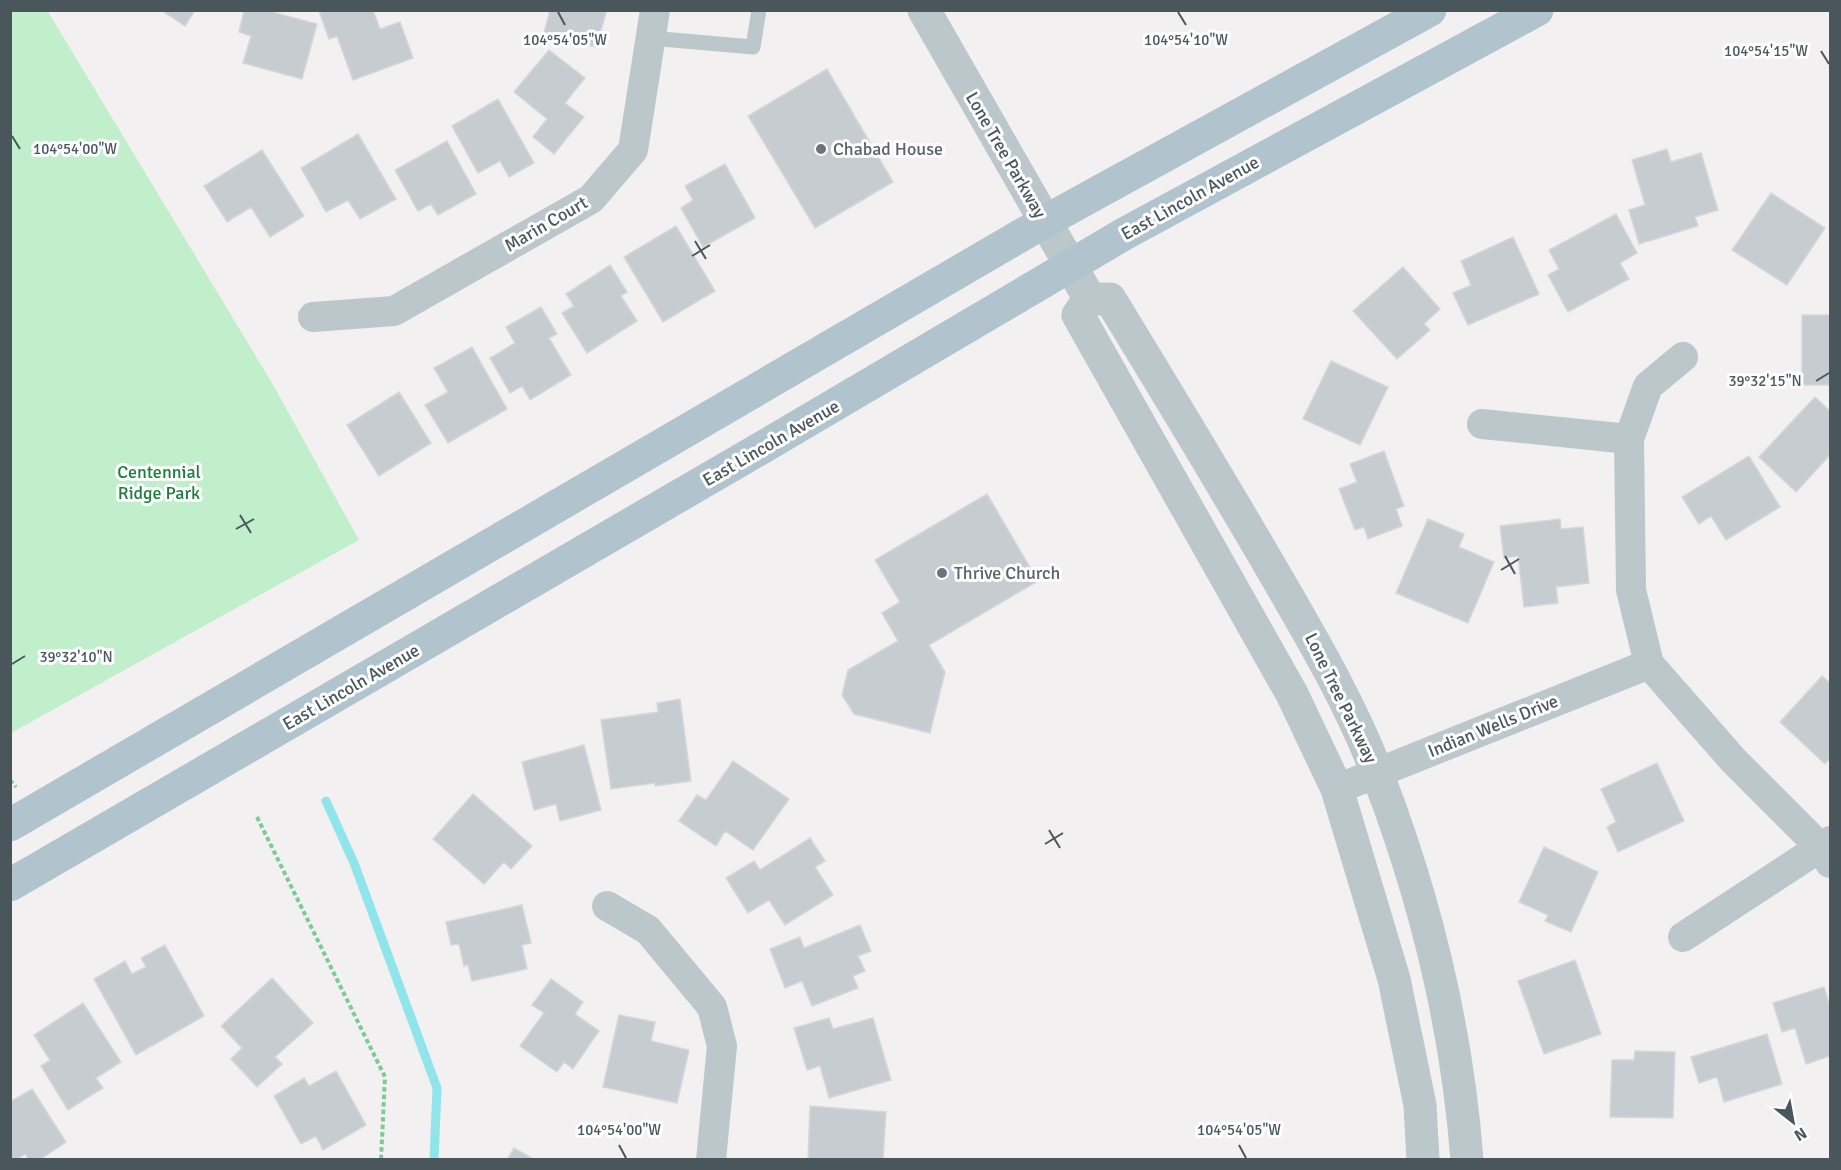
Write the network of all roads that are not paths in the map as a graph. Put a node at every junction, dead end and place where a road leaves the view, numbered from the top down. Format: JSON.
{"nodes":[{"id":1,"x":759,"y":10,"type":"edge"},
{"id":2,"x":924,"y":10,"type":"edge"},
{"id":3,"x":1430,"y":10,"type":"edge"},
{"id":4,"x":1537,"y":10,"type":"edge"},
{"id":5,"x":653,"y":24,"type":"edge"},
{"id":6,"x":1044,"y":222,"type":"junction"},
{"id":7,"x":1069,"y":266,"type":"junction"},
{"id":8,"x":1089,"y":299,"type":"junction"},
{"id":9,"x":313,"y":317,"type":"dead end"},
{"id":10,"x":1683,"y":357,"type":"dead end"},
{"id":11,"x":1482,"y":424,"type":"dead end"},
{"id":12,"x":1629,"y":439,"type":"junction"},
{"id":13,"x":1649,"y":664,"type":"junction"},
{"id":14,"x":1377,"y":772,"type":"junction"},
{"id":15,"x":1337,"y":789,"type":"junction"},
{"id":16,"x":10,"y":825,"type":"edge"},
{"id":17,"x":1827,"y":850,"type":"edge"},
{"id":18,"x":10,"y":885,"type":"edge"},
{"id":19,"x":607,"y":906,"type":"dead end"},
{"id":20,"x":1683,"y":937,"type":"dead end"},
{"id":21,"x":711,"y":1160,"type":"edge"},
{"id":22,"x":1423,"y":1160,"type":"edge"},
{"id":23,"x":1467,"y":1160,"type":"edge"}],
"edges":[{"from":1,"to":5,"type":"lane"},
{"from":2,"to":6,"type":"street","name":"Lone Tree Parkway"},
{"from":3,"to":6,"type":"main road"},
{"from":4,"to":7,"type":"main road","name":"East Lincoln Avenue"},
{"from":5,"to":9,"type":"street","name":"Marin Court"},
{"from":6,"to":7,"type":"street","name":"Lone Tree Parkway"},
{"from":6,"to":16,"type":"main road"},
{"from":7,"to":8,"type":"street","name":"Lone Tree Parkway"},
{"from":7,"to":18,"type":"main road","name":"East Lincoln Avenue"},
{"from":8,"to":14,"type":"street","name":"Lone Tree Parkway"},
{"from":8,"to":15,"type":"street"},
{"from":10,"to":12,"type":"street"},
{"from":11,"to":12,"type":"street"},
{"from":12,"to":13,"type":"street"},
{"from":13,"to":14,"type":"street","name":"Indian Wells Drive"},
{"from":13,"to":17,"type":"street"},
{"from":14,"to":15,"type":"street","name":"Indian Wells Drive"},
{"from":14,"to":23,"type":"street","name":"Lone Tree Parkway"},
{"from":15,"to":22,"type":"street"},
{"from":17,"to":20,"type":"street"},
{"from":19,"to":21,"type":"street"}]}
